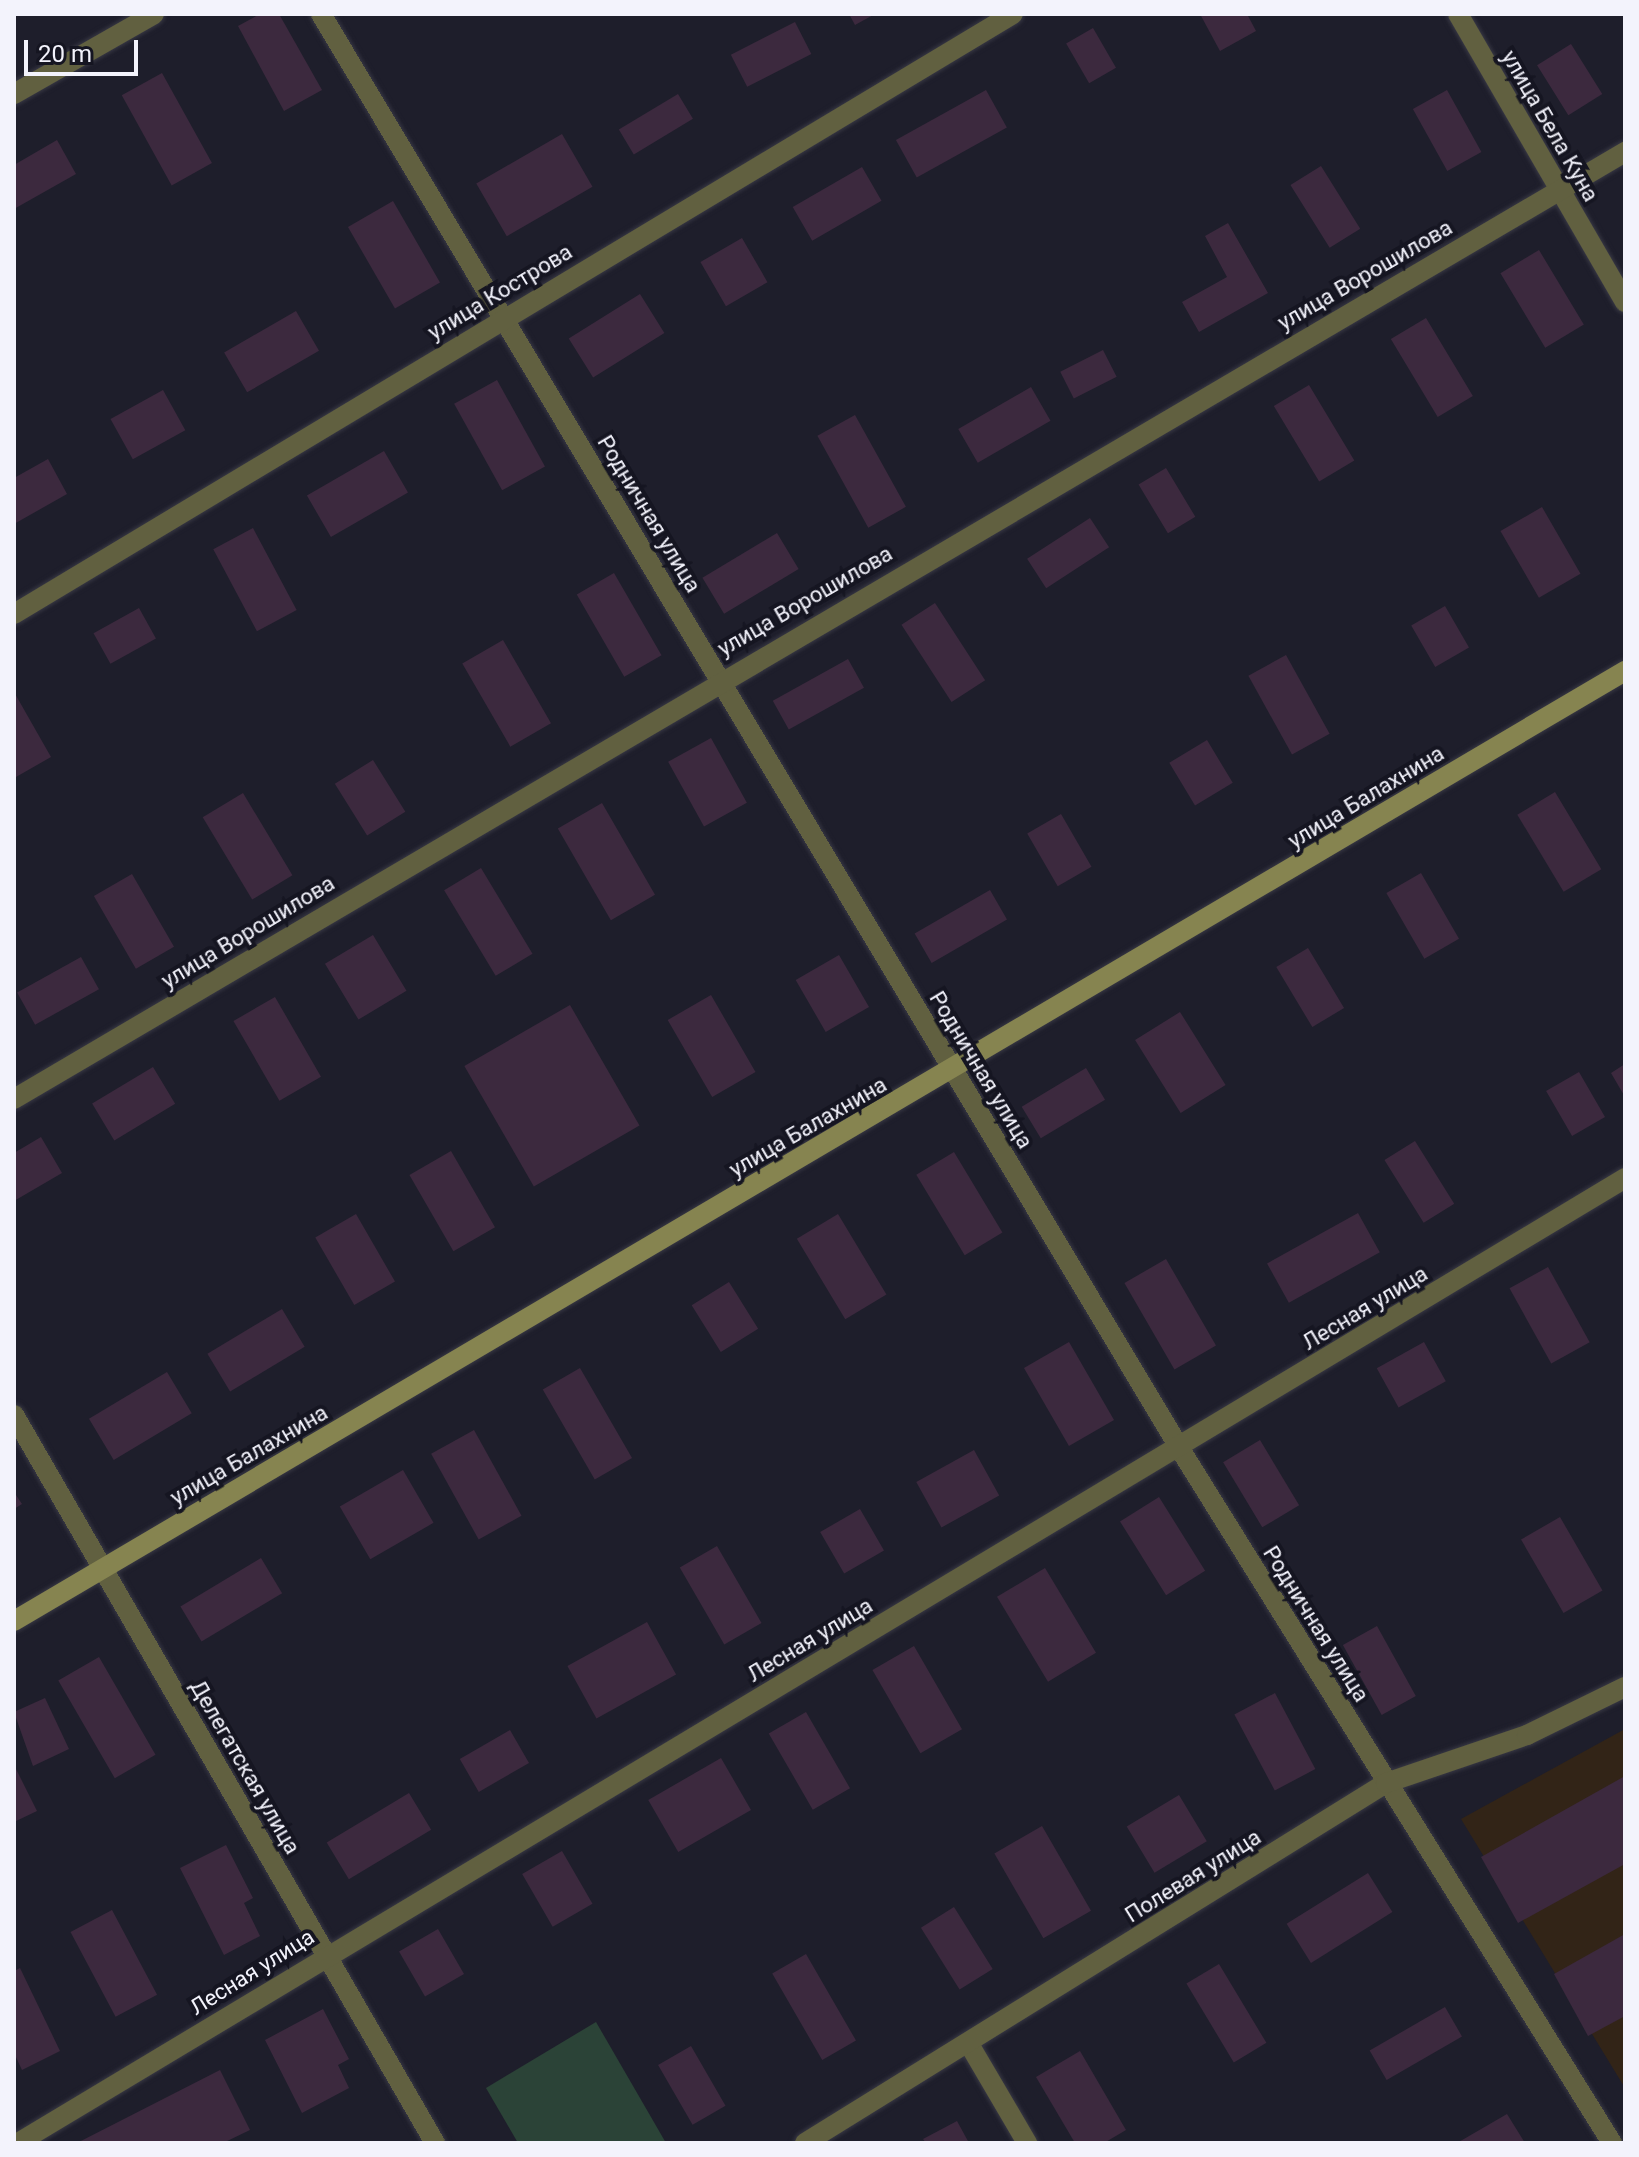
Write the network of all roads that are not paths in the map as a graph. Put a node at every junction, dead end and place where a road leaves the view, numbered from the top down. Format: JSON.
{"nodes":[{"id":1,"x":154,"y":14,"type":"edge"},
{"id":2,"x":321,"y":14,"type":"edge"},
{"id":3,"x":1013,"y":14,"type":"edge"},
{"id":4,"x":1458,"y":14,"type":"edge"},
{"id":5,"x":14,"y":94,"type":"edge"},
{"id":6,"x":1625,"y":152,"type":"edge"},
{"id":7,"x":1559,"y":190,"type":"junction"},
{"id":8,"x":1625,"y":302,"type":"edge"},
{"id":9,"x":503,"y":318,"type":"junction"},
{"id":10,"x":14,"y":614,"type":"edge"},
{"id":11,"x":1625,"y":671,"type":"edge"},
{"id":12,"x":720,"y":679,"type":"junction"},
{"id":13,"x":952,"y":1070,"type":"junction"},
{"id":14,"x":14,"y":1099,"type":"edge"},
{"id":15,"x":1625,"y":1178,"type":"edge"},
{"id":16,"x":14,"y":1415,"type":"edge"},
{"id":17,"x":1180,"y":1449,"type":"junction"},
{"id":18,"x":103,"y":1569,"type":"junction"},
{"id":19,"x":14,"y":1621,"type":"edge"},
{"id":20,"x":1625,"y":1687,"type":"edge"},
{"id":21,"x":1386,"y":1783,"type":"junction"},
{"id":22,"x":326,"y":1954,"type":"junction"},
{"id":23,"x":969,"y":2044,"type":"junction"},
{"id":24,"x":18,"y":2143,"type":"edge"},
{"id":25,"x":435,"y":2143,"type":"edge"},
{"id":26,"x":805,"y":2143,"type":"edge"},
{"id":27,"x":1027,"y":2143,"type":"edge"},
{"id":28,"x":1612,"y":2143,"type":"edge"}],
"edges":[{"from":1,"to":5,"type":"street"},
{"from":2,"to":9,"type":"street","name":"Родничная улица"},
{"from":3,"to":9,"type":"street","name":"улица Кострова"},
{"from":4,"to":7,"type":"street","name":"улица Бела Куна"},
{"from":6,"to":7,"type":"street","name":"улица Ворошилова"},
{"from":7,"to":8,"type":"street","name":"улица Бела Куна"},
{"from":7,"to":12,"type":"street","name":"улица Ворошилова"},
{"from":9,"to":10,"type":"street","name":"улица Кострова"},
{"from":9,"to":12,"type":"street","name":"Родничная улица"},
{"from":11,"to":13,"type":"street","name":"улица Балахнина"},
{"from":12,"to":13,"type":"street","name":"Родничная улица"},
{"from":12,"to":14,"type":"street","name":"улица Ворошилова"},
{"from":13,"to":17,"type":"street","name":"Родничная улица"},
{"from":13,"to":18,"type":"street","name":"улица Балахнина"},
{"from":15,"to":17,"type":"street","name":"Лесная улица"},
{"from":16,"to":18,"type":"street","name":"Делегатская улица"},
{"from":17,"to":21,"type":"street","name":"Родничная улица"},
{"from":17,"to":22,"type":"street","name":"Лесная улица"},
{"from":18,"to":19,"type":"street","name":"улица Балахнина"},
{"from":18,"to":22,"type":"street","name":"Делегатская улица"},
{"from":20,"to":21,"type":"street","name":"Полевая улица"},
{"from":21,"to":23,"type":"street","name":"Полевая улица"},
{"from":21,"to":28,"type":"street","name":"Родничная улица"},
{"from":22,"to":24,"type":"street","name":"Лесная улица"},
{"from":22,"to":25,"type":"street","name":"Делегатская улица"},
{"from":23,"to":26,"type":"street","name":"Полевая улица"},
{"from":23,"to":27,"type":"street"}]}
